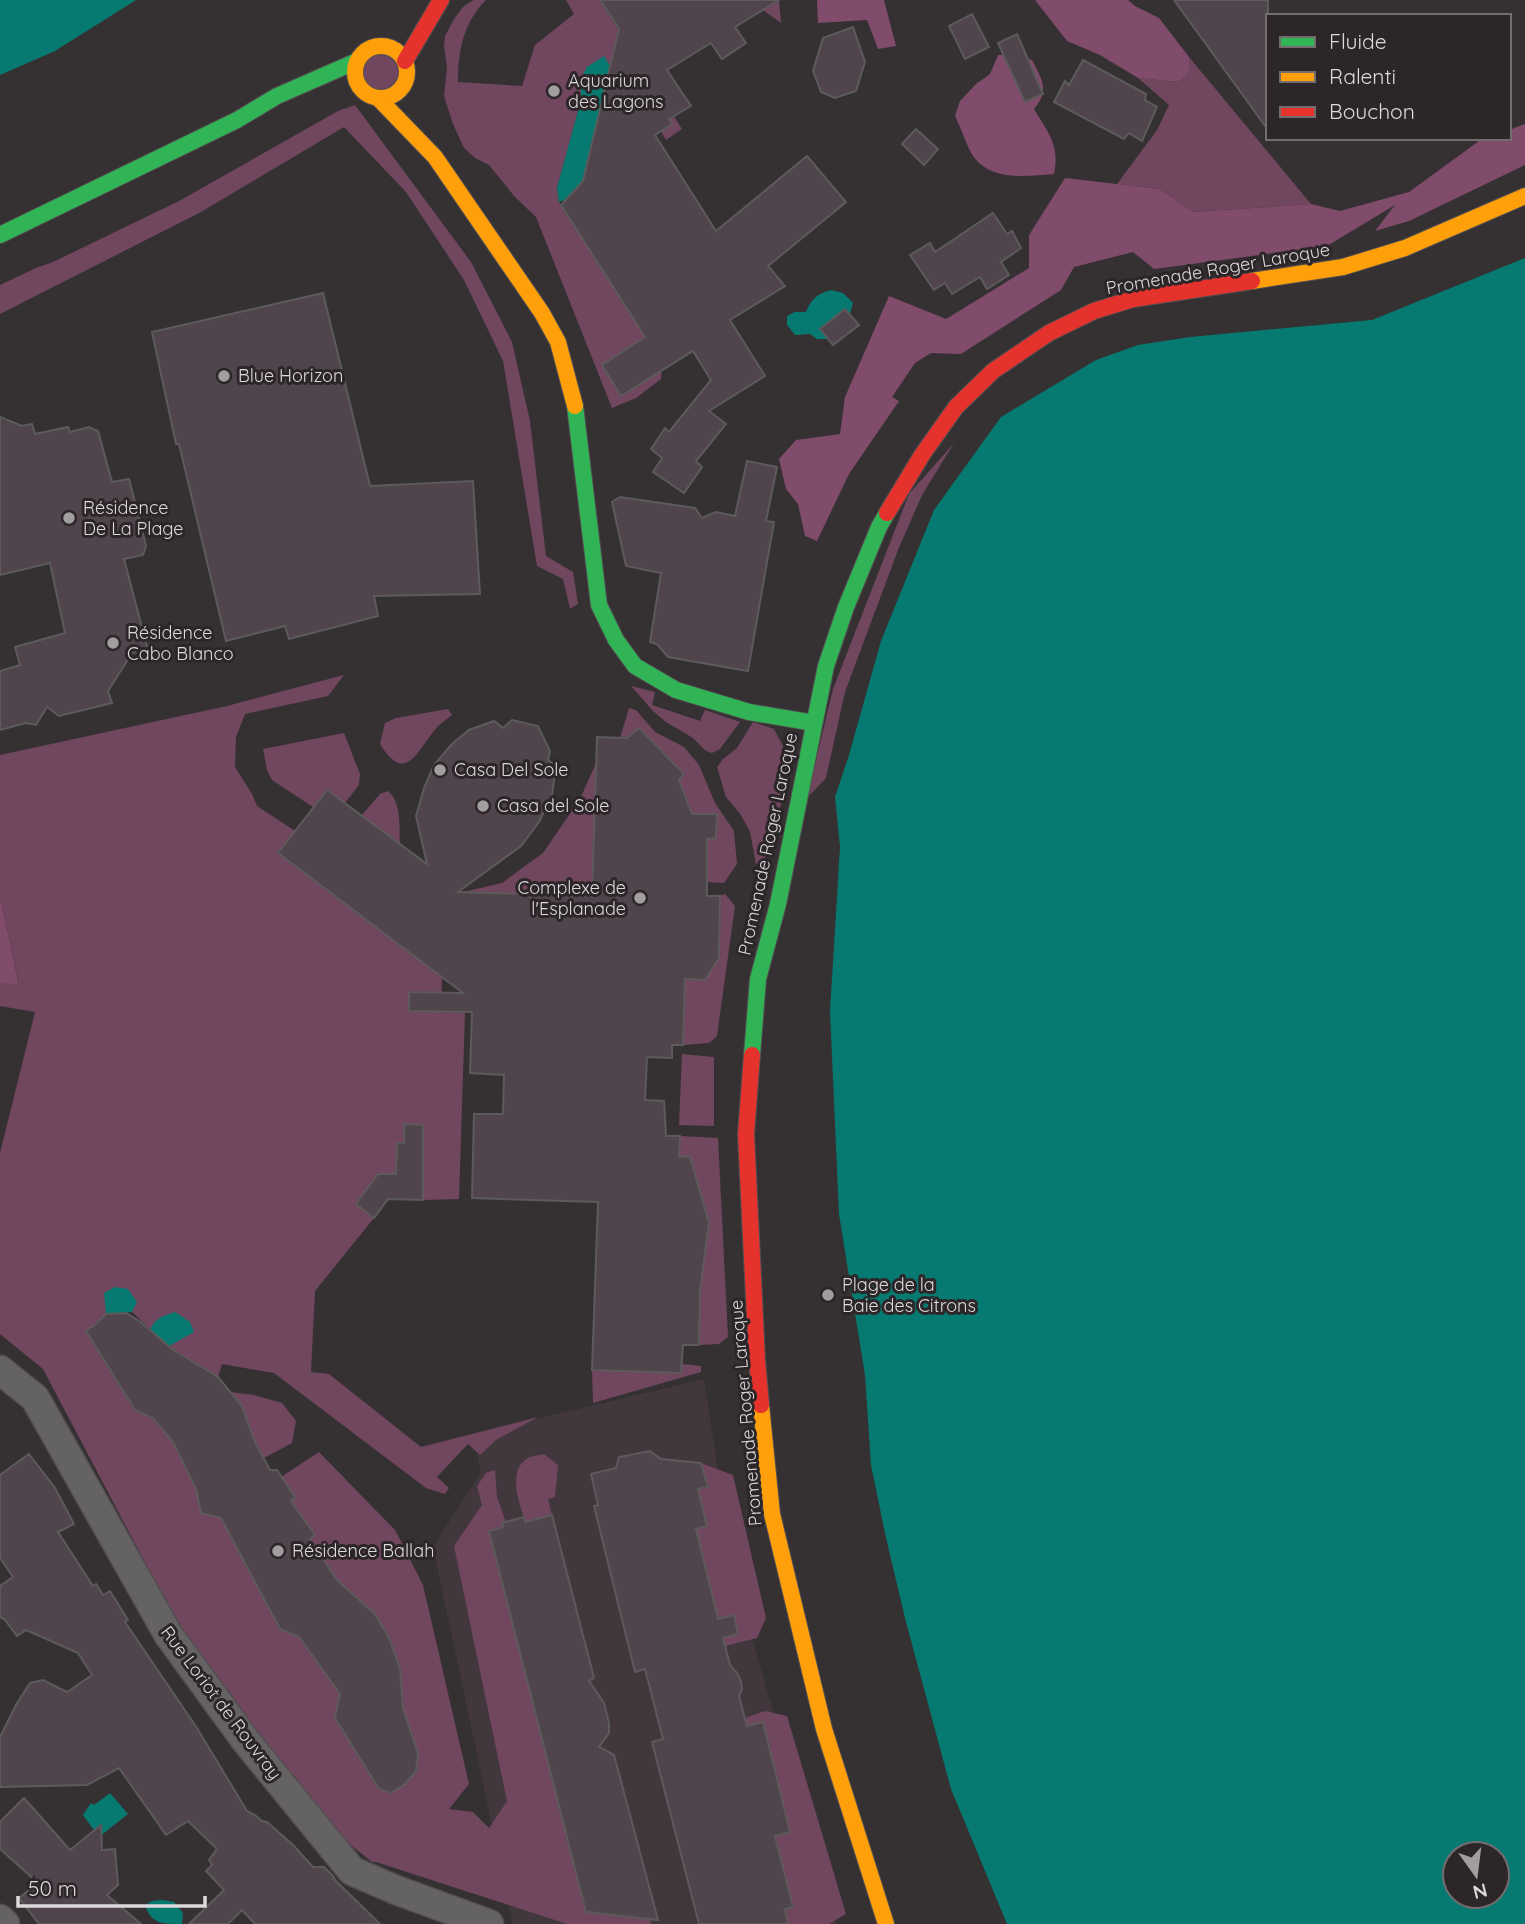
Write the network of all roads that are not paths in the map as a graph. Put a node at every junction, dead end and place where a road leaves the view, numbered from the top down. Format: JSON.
{"nodes":[{"id":1,"x":441,"y":0,"type":"edge"},
{"id":2,"x":357,"y":61,"type":"junction"},
{"id":3,"x":405,"y":69,"type":"junction"},
{"id":4,"x":342,"y":94,"type":"dead end"},
{"id":5,"x":372,"y":96,"type":"junction"},
{"id":6,"x":307,"y":99,"type":"dead end"},
{"id":7,"x":414,"y":100,"type":"dead end"},
{"id":8,"x":237,"y":120,"type":"junction"},
{"id":9,"x":422,"y":122,"type":"dead end"},
{"id":10,"x":435,"y":157,"type":"junction"},
{"id":11,"x":1525,"y":196,"type":"edge"},
{"id":12,"x":0,"y":235,"type":"edge"},
{"id":13,"x":814,"y":723,"type":"junction"},
{"id":14,"x":0,"y":1370,"type":"edge"},
{"id":15,"x":0,"y":1919,"type":"edge"},
{"id":16,"x":5,"y":1924,"type":"edge"},
{"id":17,"x":489,"y":1924,"type":"edge"},
{"id":18,"x":886,"y":1924,"type":"edge"}],
"edges":[{"from":1,"to":3,"type":"main road"},
{"from":2,"to":3,"type":"main road"},
{"from":2,"to":5,"type":"main road"},
{"from":2,"to":8,"type":"main road"},
{"from":3,"to":5,"type":"main road"},
{"from":3,"to":7,"type":"main road"},
{"from":4,"to":5,"type":"main road"},
{"from":5,"to":10,"type":"main road"},
{"from":6,"to":8,"type":"main road"},
{"from":8,"to":12,"type":"main road"},
{"from":9,"to":10,"type":"main road"},
{"from":10,"to":13,"type":"main road"},
{"from":11,"to":13,"type":"main road","name":"Promenade Roger Laroque"},
{"from":13,"to":18,"type":"main road","name":"Promenade Roger Laroque"},
{"from":14,"to":17,"type":"street","name":"Rue Loriot de Rouvray"},
{"from":15,"to":16,"type":"street"}]}
